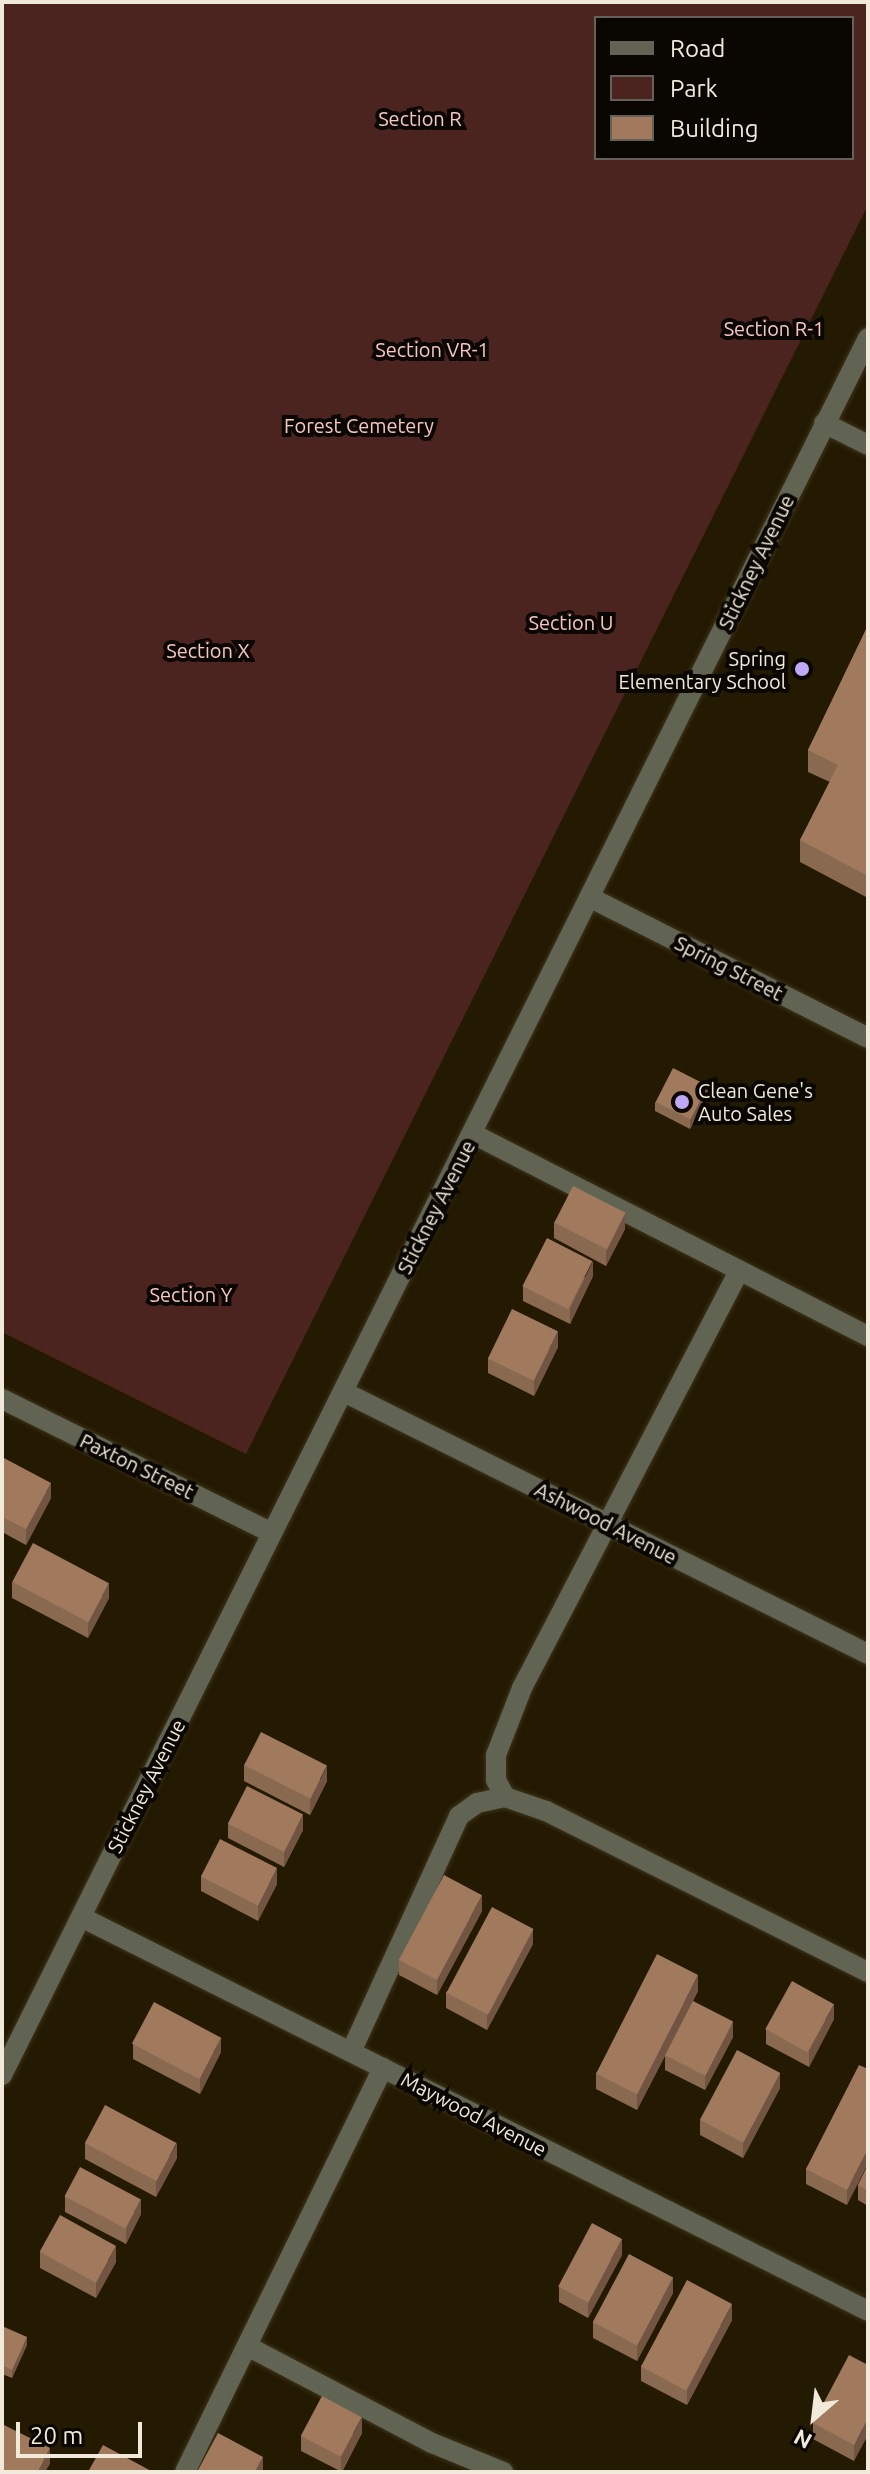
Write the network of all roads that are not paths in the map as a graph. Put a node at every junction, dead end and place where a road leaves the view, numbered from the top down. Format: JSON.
{"nodes":[{"id":1,"x":868,"y":338,"type":"edge"},
{"id":2,"x":824,"y":423,"type":"junction"},
{"id":3,"x":868,"y":445,"type":"edge"},
{"id":4,"x":591,"y":898,"type":"junction"},
{"id":5,"x":868,"y":1038,"type":"edge"},
{"id":6,"x":473,"y":1134,"type":"junction"},
{"id":7,"x":739,"y":1272,"type":"junction"},
{"id":8,"x":868,"y":1336,"type":"edge"},
{"id":9,"x":344,"y":1392,"type":"junction"},
{"id":10,"x":2,"y":1399,"type":"edge"},
{"id":11,"x":609,"y":1525,"type":"junction"},
{"id":12,"x":272,"y":1533,"type":"junction"},
{"id":13,"x":868,"y":1654,"type":"edge"},
{"id":14,"x":505,"y":1797,"type":"junction"},
{"id":15,"x":81,"y":1917,"type":"junction"},
{"id":16,"x":868,"y":1972,"type":"edge"},
{"id":17,"x":351,"y":2052,"type":"junction"},
{"id":18,"x":383,"y":2068,"type":"junction"},
{"id":19,"x":2,"y":2075,"type":"edge"},
{"id":20,"x":868,"y":2311,"type":"edge"},
{"id":21,"x":247,"y":2346,"type":"junction"},
{"id":22,"x":185,"y":2472,"type":"edge"},
{"id":23,"x":503,"y":2472,"type":"edge"}],
"edges":[{"from":1,"to":2,"type":"street","name":"Stickney Avenue"},
{"from":2,"to":3,"type":"street"},
{"from":2,"to":4,"type":"street","name":"Stickney Avenue"},
{"from":4,"to":5,"type":"street","name":"Spring Street"},
{"from":4,"to":6,"type":"street","name":"Stickney Avenue"},
{"from":6,"to":7,"type":"street"},
{"from":6,"to":9,"type":"street","name":"Stickney Avenue"},
{"from":7,"to":8,"type":"street"},
{"from":7,"to":11,"type":"street"},
{"from":9,"to":11,"type":"street","name":"Ashwood Avenue"},
{"from":9,"to":12,"type":"street","name":"Stickney Avenue"},
{"from":10,"to":12,"type":"street","name":"Paxton Street"},
{"from":11,"to":13,"type":"street","name":"Ashwood Avenue"},
{"from":11,"to":14,"type":"street"},
{"from":12,"to":15,"type":"street","name":"Stickney Avenue"},
{"from":14,"to":16,"type":"street"},
{"from":14,"to":17,"type":"street"},
{"from":15,"to":17,"type":"street","name":"Maywood Avenue"},
{"from":15,"to":19,"type":"street","name":"Stickney Avenue"},
{"from":17,"to":18,"type":"street","name":"Maywood Avenue"},
{"from":18,"to":20,"type":"street","name":"Maywood Avenue"},
{"from":18,"to":21,"type":"street"},
{"from":21,"to":22,"type":"street"},
{"from":21,"to":23,"type":"street"}]}
